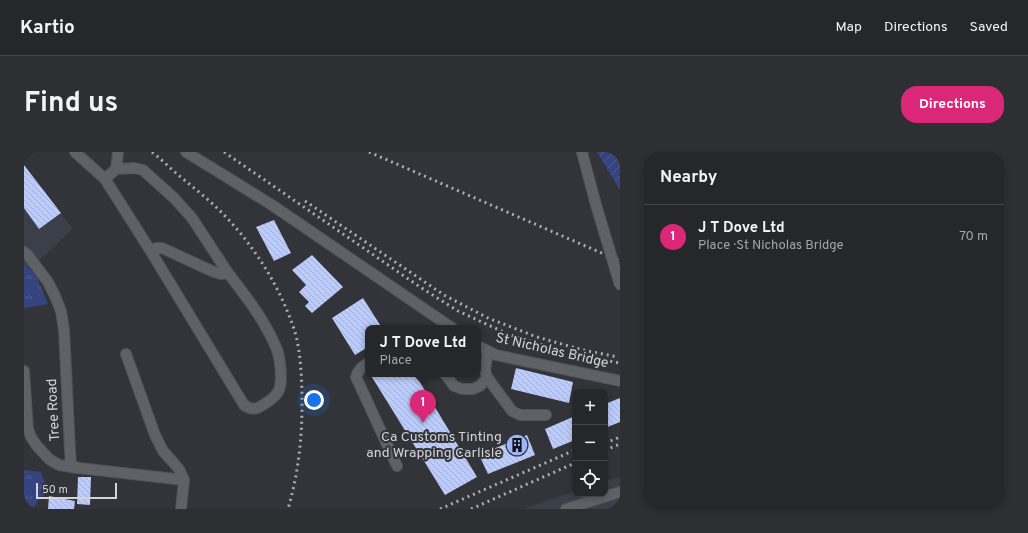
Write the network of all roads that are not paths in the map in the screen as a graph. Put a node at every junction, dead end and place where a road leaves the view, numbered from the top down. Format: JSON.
{"nodes":[{"id":1,"x":75,"y":152,"type":"edge"},
{"id":2,"x":118,"y":152,"type":"edge"},
{"id":3,"x":186,"y":152,"type":"edge"},
{"id":4,"x":582,"y":152,"type":"edge"},
{"id":5,"x":116,"y":169,"type":"junction"},
{"id":6,"x":104,"y":179,"type":"junction"},
{"id":7,"x":150,"y":250,"type":"junction"},
{"id":8,"x":25,"y":251,"type":"edge"},
{"id":9,"x":228,"y":273,"type":"junction"},
{"id":10,"x":620,"y":285,"type":"edge"},
{"id":11,"x":448,"y":325,"type":"edge"},
{"id":12,"x":481,"y":348,"type":"edge"},
{"id":13,"x":492,"y":353,"type":"junction"},
{"id":14,"x":126,"y":354,"type":"dead end"},
{"id":15,"x":365,"y":365,"type":"edge"},
{"id":16,"x":24,"y":371,"type":"edge"},
{"id":17,"x":447,"y":377,"type":"edge"},
{"id":18,"x":487,"y":378,"type":"junction"},
{"id":19,"x":620,"y":381,"type":"edge"},
{"id":20,"x":546,"y":415,"type":"dead end"},
{"id":21,"x":397,"y":466,"type":"dead end"},
{"id":22,"x":79,"y":468,"type":"junction"},
{"id":23,"x":184,"y":480,"type":"junction"},
{"id":24,"x":620,"y":492,"type":"edge"},
{"id":25,"x":181,"y":509,"type":"edge"},
{"id":26,"x":566,"y":509,"type":"edge"}],
"edges":[{"from":1,"to":6,"type":"street"},
{"from":2,"to":5,"type":"street"},
{"from":3,"to":11,"type":"street"},
{"from":4,"to":10,"type":"street","bridge":true},
{"from":5,"to":6,"type":"street"},
{"from":5,"to":9,"type":"street"},
{"from":6,"to":7,"type":"street"},
{"from":7,"to":9,"type":"street"},
{"from":7,"to":9,"type":"street"},
{"from":8,"to":22,"type":"street","name":"Tree Road"},
{"from":12,"to":13,"type":"street","name":"St Nicholas Bridge"},
{"from":13,"to":18,"type":"street"},
{"from":13,"to":19,"type":"street","name":"St Nicholas Bridge"},
{"from":14,"to":23,"type":"street"},
{"from":15,"to":21,"type":"street"},
{"from":16,"to":22,"type":"street"},
{"from":17,"to":18,"type":"street"},
{"from":18,"to":20,"type":"street"},
{"from":22,"to":23,"type":"street"},
{"from":23,"to":25,"type":"street"},
{"from":24,"to":26,"type":"street"}]}
